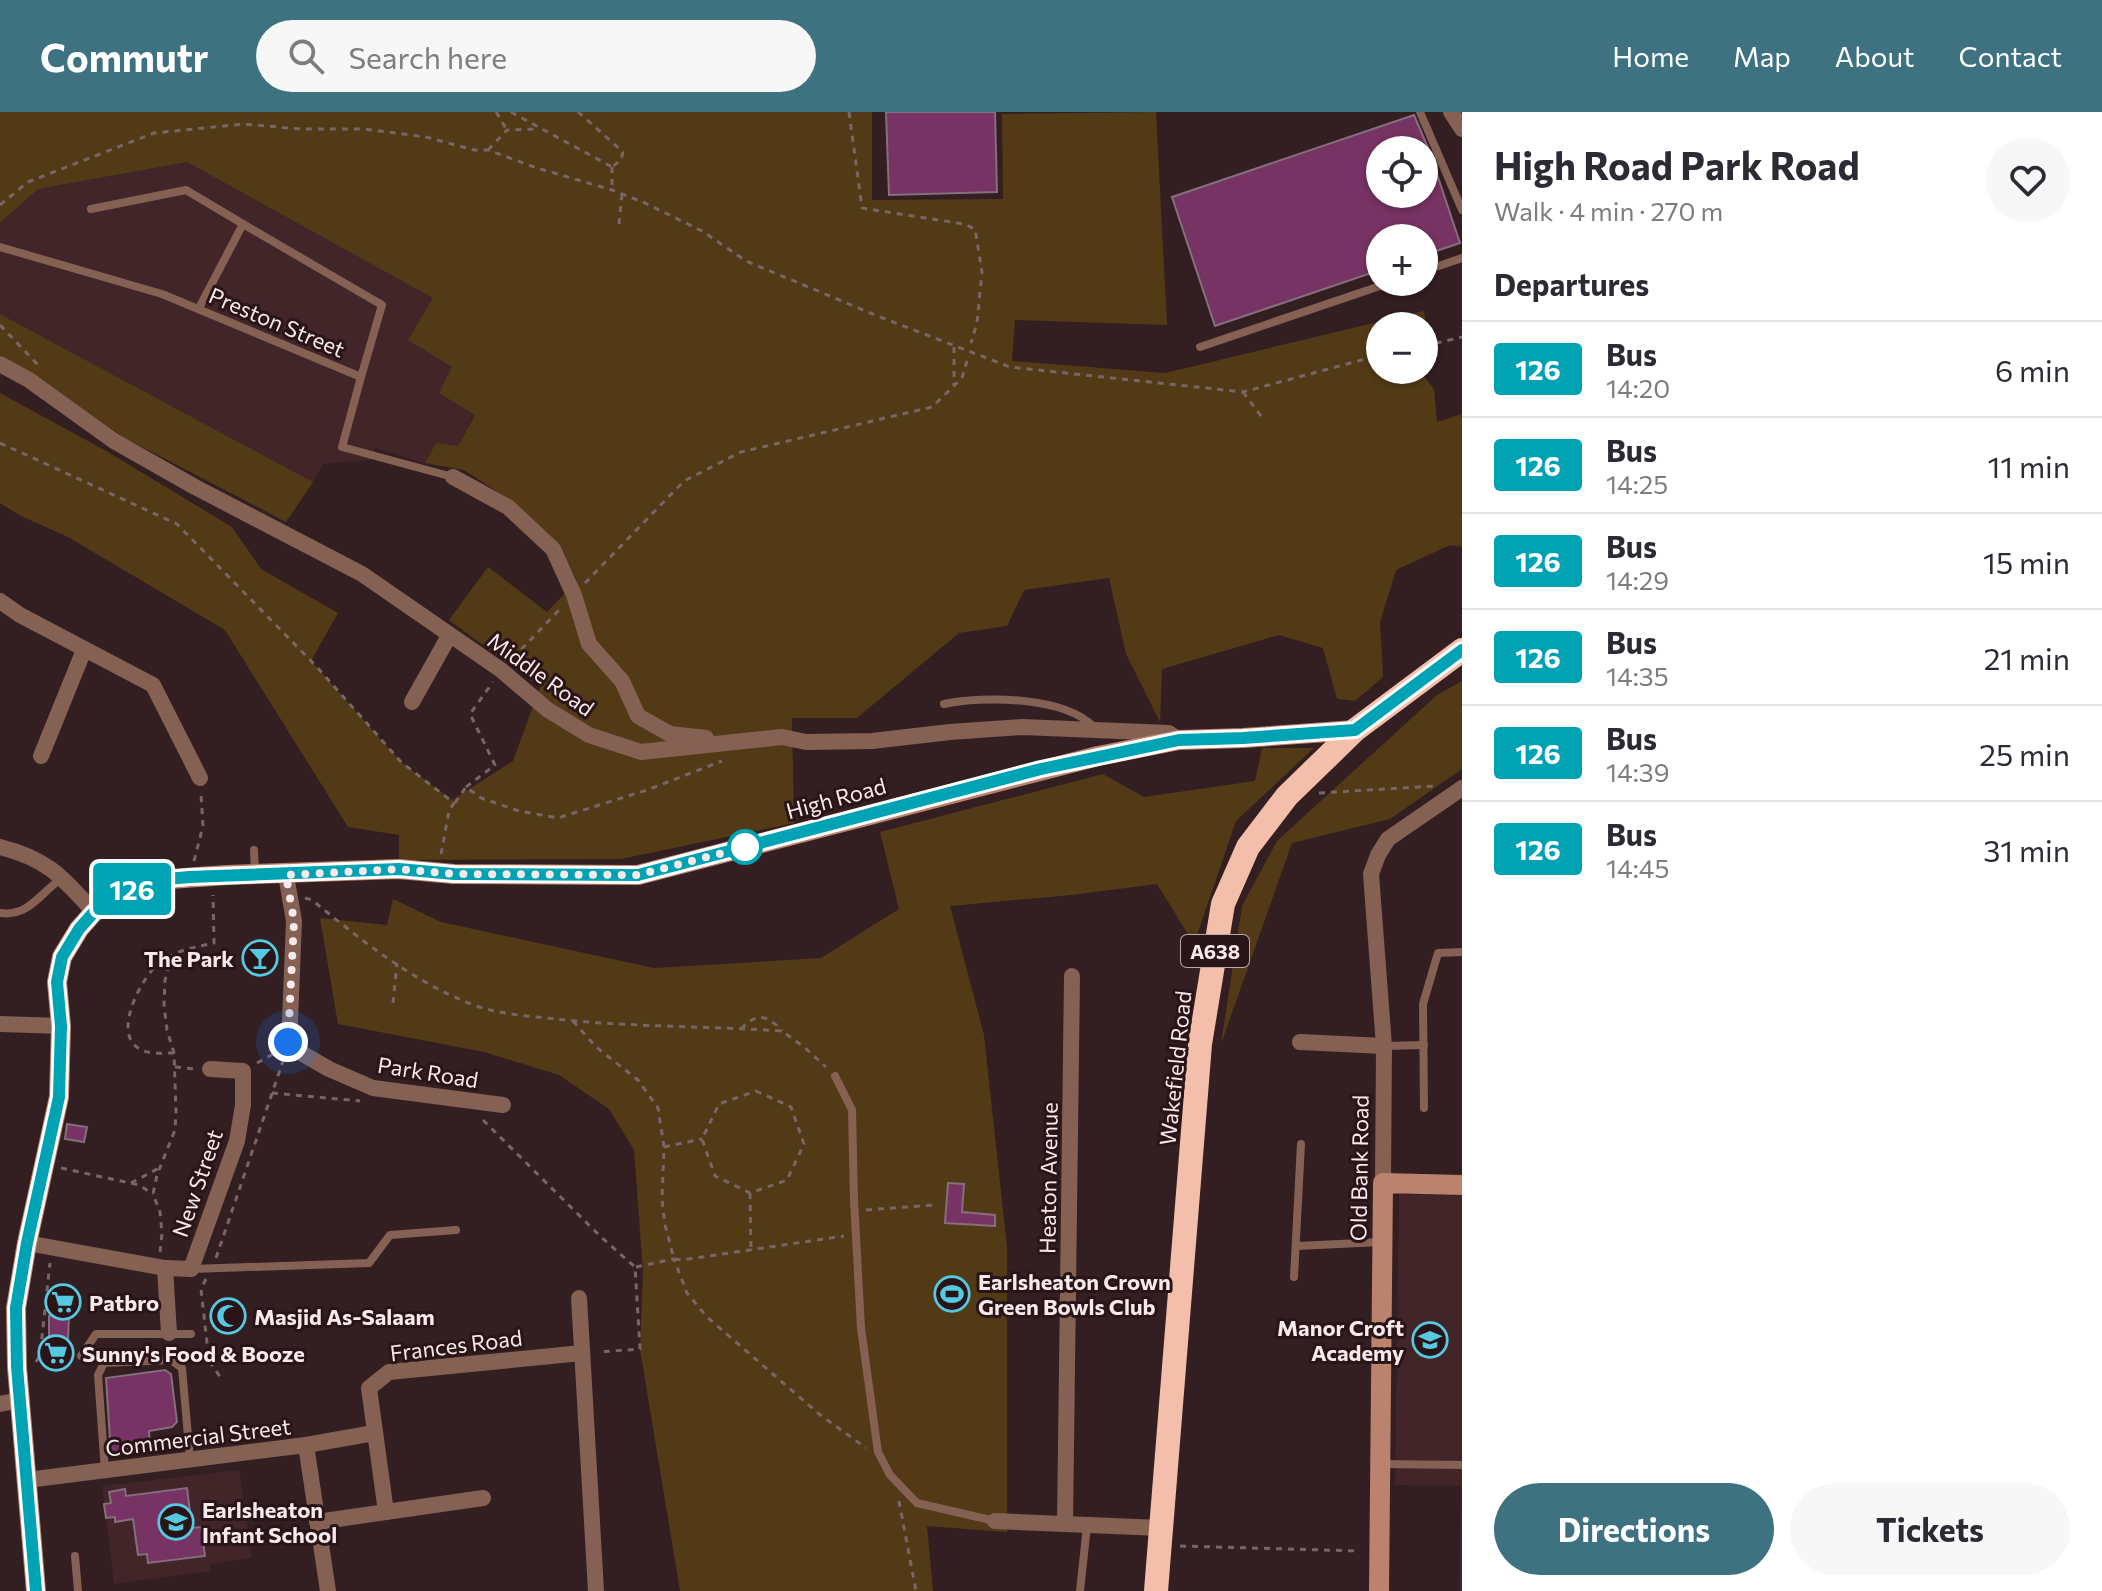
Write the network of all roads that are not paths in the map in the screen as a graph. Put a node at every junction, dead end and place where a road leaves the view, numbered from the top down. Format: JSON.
{"nodes":[{"id":1,"x":1420,"y":112,"type":"edge"},
{"id":2,"x":1451,"y":112,"type":"edge"},
{"id":3,"x":1462,"y":129,"type":"edge"},
{"id":4,"x":91,"y":209,"type":"dead end"},
{"id":5,"x":1462,"y":210,"type":"edge"},
{"id":6,"x":243,"y":224,"type":"junction"},
{"id":7,"x":0,"y":247,"type":"edge"},
{"id":8,"x":1462,"y":258,"type":"edge"},
{"id":9,"x":1438,"y":266,"type":"edge"},
{"id":10,"x":1366,"y":291,"type":"edge"},
{"id":11,"x":199,"y":308,"type":"junction"},
{"id":12,"x":1200,"y":347,"type":"dead end"},
{"id":13,"x":0,"y":364,"type":"edge"},
{"id":14,"x":361,"y":377,"type":"junction"},
{"id":15,"x":453,"y":477,"type":"joint"},
{"id":16,"x":0,"y":601,"type":"edge"},
{"id":17,"x":449,"y":636,"type":"junction"},
{"id":18,"x":84,"y":650,"type":"junction"},
{"id":19,"x":1462,"y":650,"type":"edge"},
{"id":20,"x":412,"y":702,"type":"dead end"},
{"id":21,"x":944,"y":704,"type":"dead end"},
{"id":22,"x":1355,"y":730,"type":"junction"},
{"id":23,"x":1095,"y":731,"type":"junction"},
{"id":24,"x":782,"y":737,"type":"junction"},
{"id":25,"x":1179,"y":740,"type":"junction"},
{"id":26,"x":41,"y":756,"type":"dead end"},
{"id":27,"x":200,"y":778,"type":"road end"},
{"id":28,"x":1455,"y":787,"type":"edge"},
{"id":29,"x":0,"y":847,"type":"edge"},
{"id":30,"x":254,"y":850,"type":"dead end"},
{"id":31,"x":255,"y":874,"type":"junction"},
{"id":32,"x":63,"y":877,"type":"junction"},
{"id":33,"x":287,"y":885,"type":"junction"},
{"id":34,"x":94,"y":912,"type":"junction"},
{"id":35,"x":0,"y":913,"type":"edge"},
{"id":36,"x":1462,"y":952,"type":"edge"},
{"id":37,"x":1072,"y":976,"type":"dead end"},
{"id":38,"x":0,"y":1024,"type":"edge"},
{"id":39,"x":61,"y":1026,"type":"junction"},
{"id":40,"x":1300,"y":1042,"type":"dead end"},
{"id":41,"x":1424,"y":1045,"type":"junction"},
{"id":42,"x":1384,"y":1046,"type":"junction"},
{"id":43,"x":210,"y":1069,"type":"dead end"},
{"id":44,"x":835,"y":1076,"type":"road end"},
{"id":45,"x":503,"y":1105,"type":"dead end"},
{"id":46,"x":1424,"y":1108,"type":"dead end"},
{"id":47,"x":1301,"y":1144,"type":"dead end"},
{"id":48,"x":1383,"y":1183,"type":"junction"},
{"id":49,"x":1462,"y":1185,"type":"edge"},
{"id":50,"x":456,"y":1230,"type":"dead end"},
{"id":51,"x":1382,"y":1242,"type":"junction"},
{"id":52,"x":27,"y":1243,"type":"junction"},
{"id":53,"x":1297,"y":1246,"type":"junction"},
{"id":54,"x":165,"y":1268,"type":"junction"},
{"id":55,"x":191,"y":1269,"type":"junction"},
{"id":56,"x":1294,"y":1277,"type":"dead end"},
{"id":57,"x":579,"y":1298,"type":"dead end"},
{"id":58,"x":8,"y":1309,"type":"edge"},
{"id":59,"x":169,"y":1333,"type":"junction"},
{"id":60,"x":191,"y":1334,"type":"dead end"},
{"id":61,"x":582,"y":1353,"type":"junction"},
{"id":62,"x":81,"y":1356,"type":"dead end"},
{"id":63,"x":13,"y":1399,"type":"edge"},
{"id":64,"x":374,"y":1433,"type":"junction"},
{"id":65,"x":306,"y":1445,"type":"junction"},
{"id":66,"x":190,"y":1460,"type":"junction"},
{"id":67,"x":1381,"y":1464,"type":"junction"},
{"id":68,"x":1462,"y":1465,"type":"edge"},
{"id":69,"x":105,"y":1471,"type":"junction"},
{"id":70,"x":27,"y":1480,"type":"junction"},
{"id":71,"x":483,"y":1498,"type":"dead end"},
{"id":72,"x":386,"y":1512,"type":"junction"},
{"id":73,"x":995,"y":1521,"type":"joint"},
{"id":74,"x":317,"y":1522,"type":"junction"},
{"id":75,"x":1065,"y":1524,"type":"junction"},
{"id":76,"x":1087,"y":1525,"type":"junction"},
{"id":77,"x":1160,"y":1537,"type":"junction"},
{"id":78,"x":75,"y":1556,"type":"dead end"},
{"id":79,"x":36,"y":1591,"type":"edge"},
{"id":80,"x":78,"y":1591,"type":"edge"},
{"id":81,"x":328,"y":1591,"type":"edge"},
{"id":82,"x":596,"y":1591,"type":"edge"},
{"id":83,"x":1080,"y":1591,"type":"edge"},
{"id":84,"x":1156,"y":1591,"type":"edge"},
{"id":85,"x":1379,"y":1591,"type":"edge"}],
"edges":[{"from":1,"to":5,"type":"lane"},
{"from":2,"to":3,"type":"street"},
{"from":4,"to":6,"type":"lane"},
{"from":6,"to":11,"type":"lane"},
{"from":6,"to":14,"type":"lane"},
{"from":7,"to":11,"type":"lane","name":"Preston Street"},
{"from":8,"to":9,"type":"lane"},
{"from":10,"to":12,"type":"lane"},
{"from":11,"to":14,"type":"lane","name":"Preston Street"},
{"from":13,"to":17,"type":"street","name":"Middle Road"},
{"from":14,"to":15,"type":"lane","name":"Preston Street"},
{"from":15,"to":24,"type":"street"},
{"from":16,"to":18,"type":"street"},
{"from":17,"to":20,"type":"street"},
{"from":17,"to":24,"type":"street","name":"Middle Road"},
{"from":18,"to":26,"type":"street"},
{"from":18,"to":27,"type":"street"},
{"from":19,"to":22,"type":"highway","name":"Wakefield Road","number":"A638"},
{"from":21,"to":23,"type":"lane"},
{"from":22,"to":25,"type":"street","name":"High Road"},
{"from":22,"to":77,"type":"highway","name":"Wakefield Road","number":"A638"},
{"from":23,"to":24,"type":"street","name":"Middle Road"},
{"from":23,"to":25,"type":"street","name":"Middle Road"},
{"from":25,"to":33,"type":"street","name":"High Road"},
{"from":28,"to":42,"type":"street","name":"Old Bank Road"},
{"from":29,"to":32,"type":"street"},
{"from":30,"to":31,"type":"lane"},
{"from":31,"to":33,"type":"street","name":"High Road"},
{"from":31,"to":34,"type":"street","name":"High Road"},
{"from":32,"to":34,"type":"street"},
{"from":32,"to":35,"type":"lane"},
{"from":33,"to":45,"type":"street","name":"Park Road"},
{"from":34,"to":39,"type":"street"},
{"from":36,"to":41,"type":"lane"},
{"from":37,"to":75,"type":"street","name":"Heaton Avenue"},
{"from":38,"to":39,"type":"street"},
{"from":39,"to":52,"type":"street"},
{"from":40,"to":42,"type":"street"},
{"from":41,"to":42,"type":"lane"},
{"from":41,"to":46,"type":"lane"},
{"from":42,"to":48,"type":"street","name":"Old Bank Road"},
{"from":43,"to":55,"type":"street","name":"New Street"},
{"from":44,"to":73,"type":"lane"},
{"from":47,"to":53,"type":"lane"},
{"from":48,"to":49,"type":"street"},
{"from":48,"to":51,"type":"street","name":"Old Bank Road"},
{"from":50,"to":55,"type":"lane"},
{"from":51,"to":53,"type":"lane"},
{"from":51,"to":67,"type":"street","name":"Old Bank Road"},
{"from":52,"to":54,"type":"street","name":"New Street"},
{"from":52,"to":58,"type":"street"},
{"from":53,"to":56,"type":"lane"},
{"from":54,"to":55,"type":"street","name":"New Street"},
{"from":54,"to":59,"type":"street"},
{"from":57,"to":61,"type":"street"},
{"from":58,"to":63,"type":"street"},
{"from":59,"to":60,"type":"lane"},
{"from":59,"to":62,"type":"lane"},
{"from":61,"to":64,"type":"street","name":"Frances Road"},
{"from":61,"to":82,"type":"street"},
{"from":63,"to":70,"type":"street"},
{"from":64,"to":65,"type":"street","name":"Commercial Street"},
{"from":64,"to":72,"type":"street","name":"Frances Road"},
{"from":65,"to":66,"type":"street","name":"Commercial Street"},
{"from":65,"to":74,"type":"street"},
{"from":66,"to":69,"type":"street","name":"Commercial Street"},
{"from":66,"to":69,"type":"lane"},
{"from":67,"to":68,"type":"lane"},
{"from":67,"to":85,"type":"street","name":"Old Bank Road"},
{"from":69,"to":70,"type":"street","name":"Commercial Street"},
{"from":70,"to":79,"type":"street"},
{"from":71,"to":72,"type":"street"},
{"from":72,"to":74,"type":"street"},
{"from":73,"to":75,"type":"street"},
{"from":74,"to":81,"type":"street"},
{"from":75,"to":76,"type":"street"},
{"from":76,"to":77,"type":"street"},
{"from":76,"to":83,"type":"lane"},
{"from":77,"to":84,"type":"highway","name":"Wakefield Road","number":"A638"},
{"from":78,"to":80,"type":"lane"}]}
